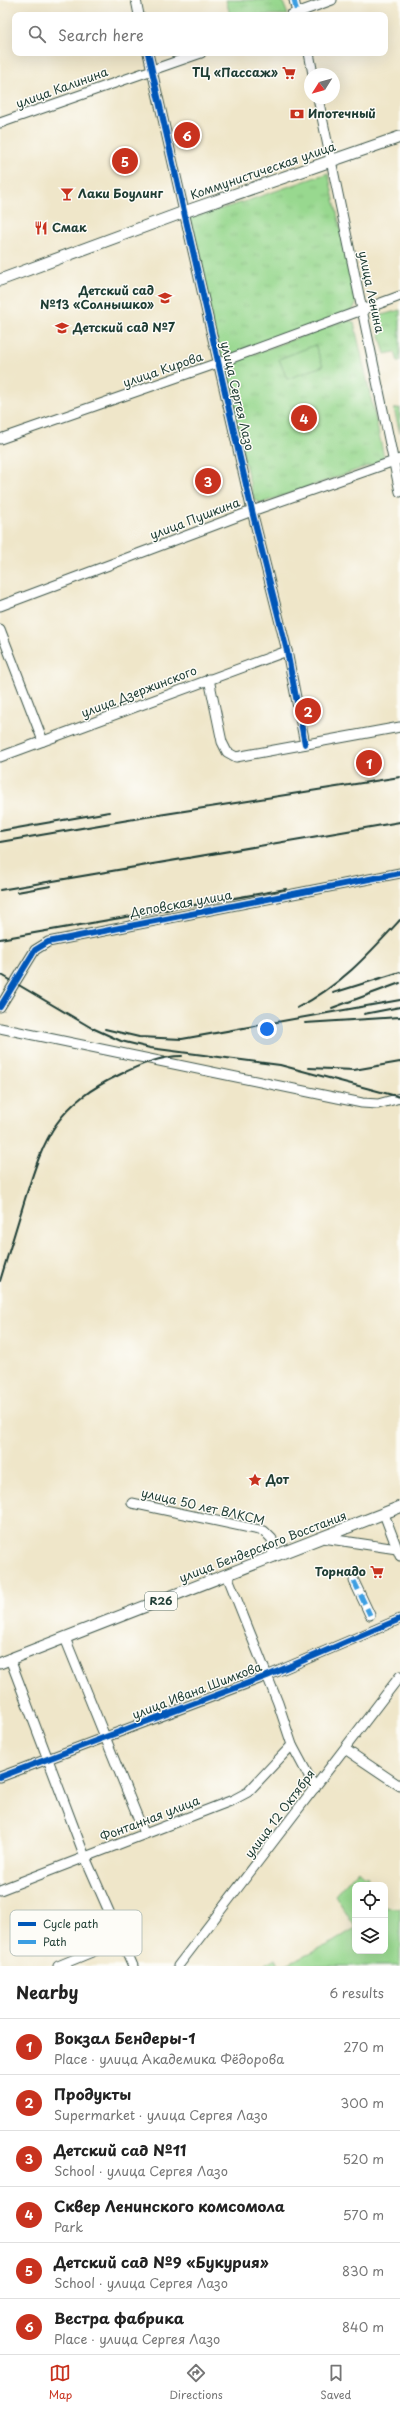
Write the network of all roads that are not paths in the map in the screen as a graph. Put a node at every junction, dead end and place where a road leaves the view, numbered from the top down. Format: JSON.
{"nodes":[{"id":1,"x":136,"y":0,"type":"edge"},
{"id":2,"x":294,"y":0,"type":"edge"},
{"id":3,"x":332,"y":0,"type":"edge"},
{"id":4,"x":138,"y":12,"type":"edge"},
{"id":5,"x":297,"y":12,"type":"edge"},
{"id":6,"x":302,"y":12,"type":"edge"},
{"id":7,"x":149,"y":56,"type":"edge"},
{"id":8,"x":192,"y":56,"type":"edge"},
{"id":9,"x":310,"y":56,"type":"edge"},
{"id":10,"x":312,"y":68,"type":"edge"},
{"id":11,"x":152,"y":69,"type":"junction"},
{"id":12,"x":319,"y":104,"type":"edge"},
{"id":13,"x":0,"y":123,"type":"edge"},
{"id":14,"x":400,"y":137,"type":"edge"},
{"id":15,"x":331,"y":162,"type":"junction"},
{"id":16,"x":184,"y":212,"type":"junction"},
{"id":17,"x":0,"y":280,"type":"edge"},
{"id":18,"x":400,"y":296,"type":"edge"},
{"id":19,"x":363,"y":310,"type":"junction"},
{"id":20,"x":218,"y":363,"type":"junction"},
{"id":21,"x":0,"y":439,"type":"edge"},
{"id":22,"x":396,"y":460,"type":"edge"},
{"id":23,"x":400,"y":492,"type":"edge"},
{"id":24,"x":252,"y":510,"type":"junction"},
{"id":25,"x":0,"y":606,"type":"edge"},
{"id":26,"x":0,"y":630,"type":"edge"},
{"id":27,"x":287,"y":651,"type":"junction"},
{"id":28,"x":209,"y":678,"type":"junction"},
{"id":29,"x":400,"y":727,"type":"edge"},
{"id":30,"x":43,"y":742,"type":"junction"},
{"id":31,"x":306,"y":744,"type":"junction"},
{"id":32,"x":0,"y":757,"type":"edge"},
{"id":33,"x":400,"y":873,"type":"edge"},
{"id":34,"x":0,"y":1007,"type":"edge"},
{"id":35,"x":0,"y":1028,"type":"edge"},
{"id":36,"x":400,"y":1098,"type":"edge"},
{"id":37,"x":132,"y":1503,"type":"dead end"},
{"id":38,"x":400,"y":1507,"type":"edge"},
{"id":39,"x":384,"y":1514,"type":"junction"},
{"id":40,"x":323,"y":1538,"type":"junction"},
{"id":41,"x":399,"y":1552,"type":"edge"},
{"id":42,"x":273,"y":1557,"type":"junction"},
{"id":43,"x":227,"y":1575,"type":"junction"},
{"id":44,"x":354,"y":1581,"type":"dead end"},
{"id":45,"x":370,"y":1615,"type":"dead end"},
{"id":46,"x":400,"y":1619,"type":"edge"},
{"id":47,"x":65,"y":1638,"type":"junction"},
{"id":48,"x":5,"y":1661,"type":"edge"},
{"id":49,"x":267,"y":1676,"type":"junction"},
{"id":50,"x":400,"y":1676,"type":"edge"},
{"id":51,"x":106,"y":1738,"type":"junction"},
{"id":52,"x":292,"y":1745,"type":"junction"},
{"id":53,"x":345,"y":1749,"type":"junction"},
{"id":54,"x":47,"y":1759,"type":"junction"},
{"id":55,"x":0,"y":1777,"type":"edge"},
{"id":56,"x":400,"y":1786,"type":"edge"},
{"id":57,"x":315,"y":1788,"type":"junction"},
{"id":58,"x":144,"y":1833,"type":"junction"},
{"id":59,"x":85,"y":1857,"type":"junction"},
{"id":60,"x":0,"y":1890,"type":"edge"},
{"id":61,"x":108,"y":1910,"type":"edge"},
{"id":62,"x":82,"y":1956,"type":"edge"},
{"id":63,"x":128,"y":1956,"type":"edge"},
{"id":64,"x":58,"y":1966,"type":"edge"},
{"id":65,"x":133,"y":1966,"type":"edge"},
{"id":66,"x":178,"y":1966,"type":"edge"}],
"edges":[{"from":1,"to":4,"type":"street"},
{"from":2,"to":5,"type":"street"},
{"from":3,"to":6,"type":"street"},
{"from":7,"to":11,"type":"street","name":"улица Сергея Лазо"},
{"from":8,"to":11,"type":"street","name":"улица Калинина"},
{"from":9,"to":10,"type":"street"},
{"from":11,"to":13,"type":"street","name":"улица Калинина"},
{"from":11,"to":16,"type":"street","name":"улица Сергея Лазо"},
{"from":12,"to":15,"type":"street","name":"улица Ленина"},
{"from":14,"to":15,"type":"main road","name":"Коммунистическая улица"},
{"from":15,"to":16,"type":"main road","name":"Коммунистическая улица"},
{"from":15,"to":19,"type":"street","name":"улица Ленина"},
{"from":16,"to":17,"type":"main road","name":"Коммунистическая улица"},
{"from":16,"to":20,"type":"street","name":"улица Сергея Лазо"},
{"from":18,"to":19,"type":"street","name":"улица Кирова"},
{"from":19,"to":20,"type":"street","name":"улица Кирова"},
{"from":19,"to":22,"type":"street","name":"улица Ленина"},
{"from":20,"to":21,"type":"street","name":"улица Кирова"},
{"from":20,"to":24,"type":"street","name":"улица Сергея Лазо"},
{"from":22,"to":23,"type":"street","name":"улица Ленина"},
{"from":22,"to":24,"type":"street","name":"улица Пушкина"},
{"from":24,"to":25,"type":"street","name":"улица Пушкина"},
{"from":24,"to":27,"type":"street","name":"улица Сергея Лазо"},
{"from":26,"to":30,"type":"street"},
{"from":27,"to":28,"type":"street","name":"улица Дзержинского"},
{"from":27,"to":31,"type":"street","name":"улица Сергея Лазо"},
{"from":28,"to":30,"type":"street","name":"улица Дзержинского"},
{"from":28,"to":31,"type":"street"},
{"from":29,"to":31,"type":"street"},
{"from":30,"to":32,"type":"street","name":"улица Дзержинского"},
{"from":33,"to":34,"type":"street","name":"Деповская улица"},
{"from":35,"to":36,"type":"street"},
{"from":37,"to":42,"type":"street","name":"улица 50 лет ВЛКСМ"},
{"from":38,"to":39,"type":"main road","name":"улица Бендерского Восстания","number":"R26"},
{"from":39,"to":40,"type":"main road","name":"улица Бендерского Восстания","number":"R26"},
{"from":39,"to":41,"type":"street"},
{"from":40,"to":41,"type":"street"},
{"from":40,"to":42,"type":"main road","name":"улица Бендерского Восстания","number":"R26"},
{"from":42,"to":43,"type":"main road","name":"улица Бендерского Восстания","number":"R26"},
{"from":43,"to":47,"type":"main road","name":"улица Бендерского Восстания","number":"R26"},
{"from":43,"to":49,"type":"street"},
{"from":44,"to":45,"type":"street"},
{"from":46,"to":49,"type":"street","name":"улица Ивана Шимкова"},
{"from":47,"to":48,"type":"main road","name":"улица Бендерского Восстания","number":"R26"},
{"from":47,"to":51,"type":"street"},
{"from":48,"to":54,"type":"street"},
{"from":49,"to":51,"type":"street","name":"улица Ивана Шимкова"},
{"from":49,"to":52,"type":"street"},
{"from":50,"to":53,"type":"street","name":"улица 12 Октября"},
{"from":51,"to":54,"type":"street","name":"улица Ивана Шимкова"},
{"from":51,"to":58,"type":"street"},
{"from":52,"to":57,"type":"street"},
{"from":52,"to":58,"type":"street","name":"Фонтанная улица"},
{"from":53,"to":56,"type":"street"},
{"from":53,"to":57,"type":"street","name":"улица 12 Октября"},
{"from":54,"to":55,"type":"street","name":"улица Ивана Шимкова"},
{"from":54,"to":59,"type":"street"},
{"from":57,"to":66,"type":"street","name":"улица 12 Октября"},
{"from":58,"to":59,"type":"street","name":"Фонтанная улица"},
{"from":59,"to":60,"type":"street","name":"Фонтанная улица"},
{"from":59,"to":61,"type":"street"},
{"from":62,"to":64,"type":"street"},
{"from":63,"to":65,"type":"street"}]}
